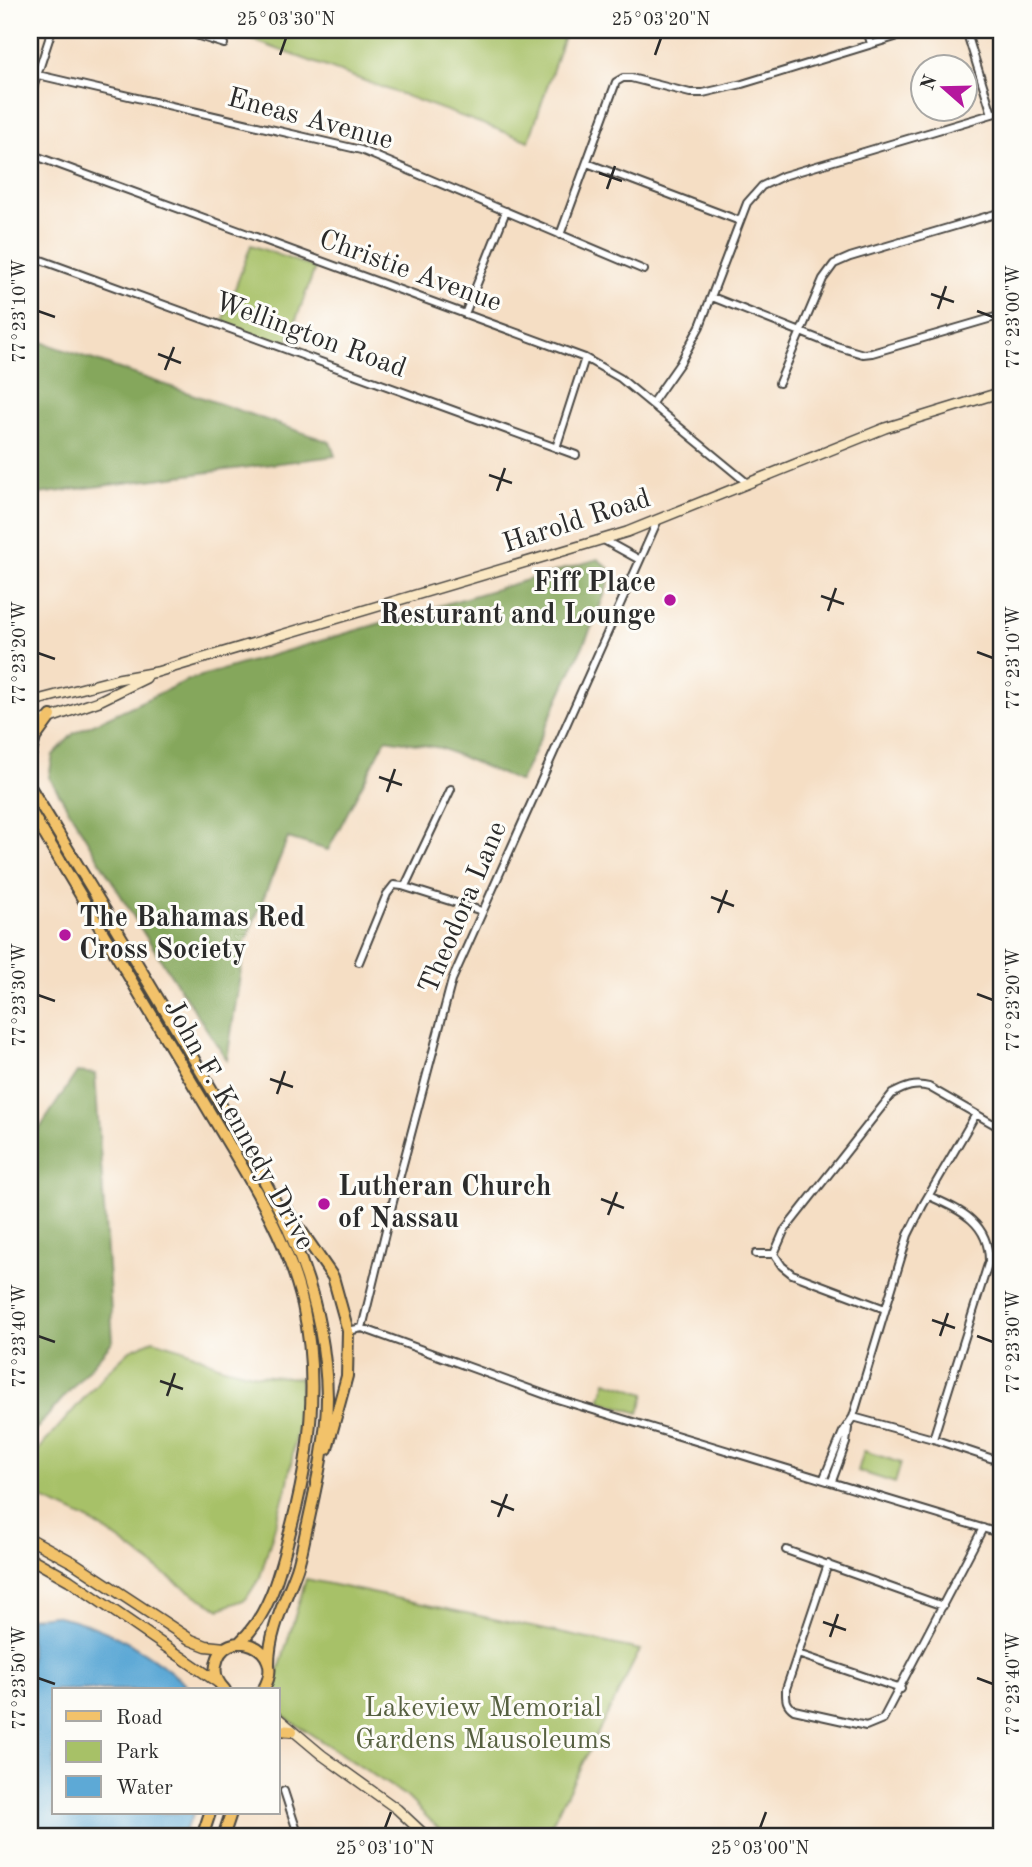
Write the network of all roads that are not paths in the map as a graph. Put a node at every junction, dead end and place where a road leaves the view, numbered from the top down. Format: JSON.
{"nodes":[{"id":1,"x":52,"y":30,"type":"edge"},
{"id":2,"x":180,"y":30,"type":"edge"},
{"id":3,"x":867,"y":30,"type":"edge"},
{"id":4,"x":918,"y":30,"type":"edge"},
{"id":5,"x":966,"y":30,"type":"edge"},
{"id":6,"x":224,"y":44,"type":"dead end"},
{"id":7,"x":871,"y":44,"type":"junction"},
{"id":8,"x":38,"y":75,"type":"junction"},
{"id":9,"x":30,"y":97,"type":"edge"},
{"id":10,"x":1002,"y":111,"type":"edge"},
{"id":11,"x":992,"y":114,"type":"junction"},
{"id":12,"x":30,"y":154,"type":"edge"},
{"id":13,"x":587,"y":163,"type":"junction"},
{"id":14,"x":506,"y":211,"type":"junction"},
{"id":15,"x":1002,"y":212,"type":"edge"},
{"id":16,"x":740,"y":221,"type":"junction"},
{"id":17,"x":560,"y":235,"type":"junction"},
{"id":18,"x":30,"y":256,"type":"edge"},
{"id":19,"x":644,"y":270,"type":"dead end"},
{"id":20,"x":712,"y":297,"type":"junction"},
{"id":21,"x":465,"y":314,"type":"junction"},
{"id":22,"x":1002,"y":315,"type":"edge"},
{"id":23,"x":800,"y":332,"type":"junction"},
{"id":24,"x":585,"y":358,"type":"junction"},
{"id":25,"x":779,"y":383,"type":"dead end"},
{"id":26,"x":1002,"y":392,"type":"edge"},
{"id":27,"x":652,"y":403,"type":"junction"},
{"id":28,"x":556,"y":448,"type":"junction"},
{"id":29,"x":576,"y":455,"type":"dead end"},
{"id":30,"x":746,"y":482,"type":"junction"},
{"id":31,"x":657,"y":522,"type":"junction"},
{"id":32,"x":602,"y":539,"type":"junction"},
{"id":33,"x":640,"y":560,"type":"junction"},
{"id":34,"x":158,"y":672,"type":"junction"},
{"id":35,"x":30,"y":702,"type":"edge"},
{"id":36,"x":51,"y":716,"type":"junction"},
{"id":37,"x":30,"y":725,"type":"edge"},
{"id":38,"x":30,"y":756,"type":"edge"},
{"id":39,"x":30,"y":787,"type":"edge"},
{"id":40,"x":451,"y":789,"type":"dead end"},
{"id":41,"x":30,"y":810,"type":"edge"},
{"id":42,"x":405,"y":886,"type":"junction"},
{"id":43,"x":482,"y":911,"type":"junction"},
{"id":44,"x":359,"y":962,"type":"dead end"},
{"id":45,"x":976,"y":1114,"type":"junction"},
{"id":46,"x":1002,"y":1129,"type":"edge"},
{"id":47,"x":274,"y":1196,"type":"junction"},
{"id":48,"x":929,"y":1196,"type":"junction"},
{"id":49,"x":756,"y":1254,"type":"dead end"},
{"id":50,"x":774,"y":1254,"type":"junction"},
{"id":51,"x":884,"y":1309,"type":"junction"},
{"id":52,"x":362,"y":1328,"type":"junction"},
{"id":53,"x":348,"y":1331,"type":"junction"},
{"id":54,"x":853,"y":1417,"type":"junction"},
{"id":55,"x":848,"y":1428,"type":"junction"},
{"id":56,"x":933,"y":1439,"type":"junction"},
{"id":57,"x":1002,"y":1462,"type":"edge"},
{"id":58,"x":318,"y":1476,"type":"junction"},
{"id":59,"x":824,"y":1478,"type":"junction"},
{"id":60,"x":832,"y":1481,"type":"junction"},
{"id":61,"x":1002,"y":1511,"type":"edge"},
{"id":62,"x":983,"y":1528,"type":"junction"},
{"id":63,"x":999,"y":1533,"type":"edge"},
{"id":64,"x":30,"y":1539,"type":"edge"},
{"id":65,"x":786,"y":1550,"type":"dead end"},
{"id":66,"x":30,"y":1558,"type":"edge"},
{"id":67,"x":828,"y":1564,"type":"junction"},
{"id":68,"x":943,"y":1606,"type":"junction"},
{"id":69,"x":239,"y":1643,"type":"junction"},
{"id":70,"x":225,"y":1648,"type":"junction"},
{"id":71,"x":798,"y":1654,"type":"junction"},
{"id":72,"x":269,"y":1664,"type":"junction"},
{"id":73,"x":222,"y":1687,"type":"edge"},
{"id":74,"x":266,"y":1688,"type":"edge"},
{"id":75,"x":901,"y":1689,"type":"junction"},
{"id":76,"x":280,"y":1720,"type":"edge"},
{"id":77,"x":280,"y":1730,"type":"edge"},
{"id":78,"x":292,"y":1731,"type":"junction"},
{"id":79,"x":284,"y":1791,"type":"dead end"},
{"id":80,"x":211,"y":1814,"type":"edge"},
{"id":81,"x":231,"y":1814,"type":"edge"},
{"id":82,"x":202,"y":1837,"type":"edge"},
{"id":83,"x":223,"y":1837,"type":"edge"},
{"id":84,"x":299,"y":1837,"type":"edge"},
{"id":85,"x":427,"y":1837,"type":"edge"}],
"edges":[{"from":1,"to":8,"type":"street"},
{"from":2,"to":6,"type":"street"},
{"from":3,"to":7,"type":"street"},
{"from":4,"to":7,"type":"street"},
{"from":5,"to":11,"type":"street"},
{"from":7,"to":13,"type":"street"},
{"from":8,"to":9,"type":"street"},
{"from":8,"to":14,"type":"street","name":"Eneas Avenue"},
{"from":10,"to":11,"type":"street"},
{"from":11,"to":16,"type":"street"},
{"from":12,"to":21,"type":"street","name":"Christie Avenue"},
{"from":13,"to":16,"type":"street"},
{"from":13,"to":17,"type":"street"},
{"from":14,"to":17,"type":"street","name":"Eneas Avenue"},
{"from":14,"to":21,"type":"street"},
{"from":15,"to":23,"type":"street"},
{"from":16,"to":20,"type":"street"},
{"from":17,"to":19,"type":"street","name":"Eneas Avenue"},
{"from":18,"to":28,"type":"street","name":"Wellington Road"},
{"from":20,"to":23,"type":"street"},
{"from":20,"to":27,"type":"street"},
{"from":21,"to":24,"type":"street","name":"Christie Avenue"},
{"from":22,"to":23,"type":"street"},
{"from":23,"to":25,"type":"street"},
{"from":24,"to":27,"type":"street","name":"Christie Avenue"},
{"from":24,"to":28,"type":"street"},
{"from":26,"to":30,"type":"main road","name":"Harold Road"},
{"from":27,"to":30,"type":"street","name":"Christie Avenue"},
{"from":28,"to":29,"type":"street","name":"Wellington Road"},
{"from":30,"to":31,"type":"main road","name":"Harold Road"},
{"from":31,"to":32,"type":"main road","name":"Harold Road"},
{"from":31,"to":33,"type":"street","name":"Theodora Lane"},
{"from":32,"to":33,"type":"street"},
{"from":32,"to":34,"type":"main road","name":"Harold Road"},
{"from":33,"to":43,"type":"street","name":"Theodora Lane"},
{"from":34,"to":35,"type":"main road","name":"Harold Road"},
{"from":34,"to":36,"type":"main road","name":"Harold Road"},
{"from":36,"to":37,"type":"main road","name":"Harold Road"},
{"from":36,"to":38,"type":"highway"},
{"from":39,"to":47,"type":"highway","name":"John F. Kennedy Drive"},
{"from":40,"to":42,"type":"street"},
{"from":41,"to":69,"type":"highway","name":"John F. Kennedy Drive"},
{"from":42,"to":43,"type":"street"},
{"from":42,"to":44,"type":"street"},
{"from":43,"to":52,"type":"street","name":"Theodora Lane"},
{"from":45,"to":46,"type":"street"},
{"from":45,"to":48,"type":"street"},
{"from":45,"to":50,"type":"street"},
{"from":47,"to":53,"type":"highway"},
{"from":47,"to":58,"type":"highway","name":"John F. Kennedy Drive"},
{"from":48,"to":51,"type":"street"},
{"from":48,"to":56,"type":"street"},
{"from":49,"to":50,"type":"street"},
{"from":50,"to":51,"type":"street"},
{"from":51,"to":54,"type":"street"},
{"from":52,"to":53,"type":"street"},
{"from":52,"to":59,"type":"street"},
{"from":53,"to":58,"type":"highway"},
{"from":54,"to":55,"type":"street"},
{"from":54,"to":56,"type":"street"},
{"from":55,"to":59,"type":"street"},
{"from":55,"to":60,"type":"street"},
{"from":56,"to":57,"type":"street"},
{"from":58,"to":72,"type":"highway","name":"John F. Kennedy Drive"},
{"from":59,"to":60,"type":"street"},
{"from":60,"to":62,"type":"street"},
{"from":61,"to":63,"type":"street"},
{"from":62,"to":63,"type":"street"},
{"from":62,"to":68,"type":"street"},
{"from":64,"to":70,"type":"main road"},
{"from":65,"to":67,"type":"street"},
{"from":66,"to":73,"type":"main road"},
{"from":67,"to":68,"type":"street"},
{"from":67,"to":71,"type":"street"},
{"from":68,"to":75,"type":"street"},
{"from":69,"to":70,"type":"highway"},
{"from":69,"to":72,"type":"highway"},
{"from":70,"to":73,"type":"highway"},
{"from":71,"to":75,"type":"street"},
{"from":71,"to":75,"type":"street"},
{"from":72,"to":74,"type":"highway","name":"John F. Kennedy Drive"},
{"from":76,"to":78,"type":"main road"},
{"from":77,"to":78,"type":"highway"},
{"from":78,"to":85,"type":"main road"},
{"from":79,"to":84,"type":"street"},
{"from":80,"to":82,"type":"highway"},
{"from":81,"to":83,"type":"highway"}]}
